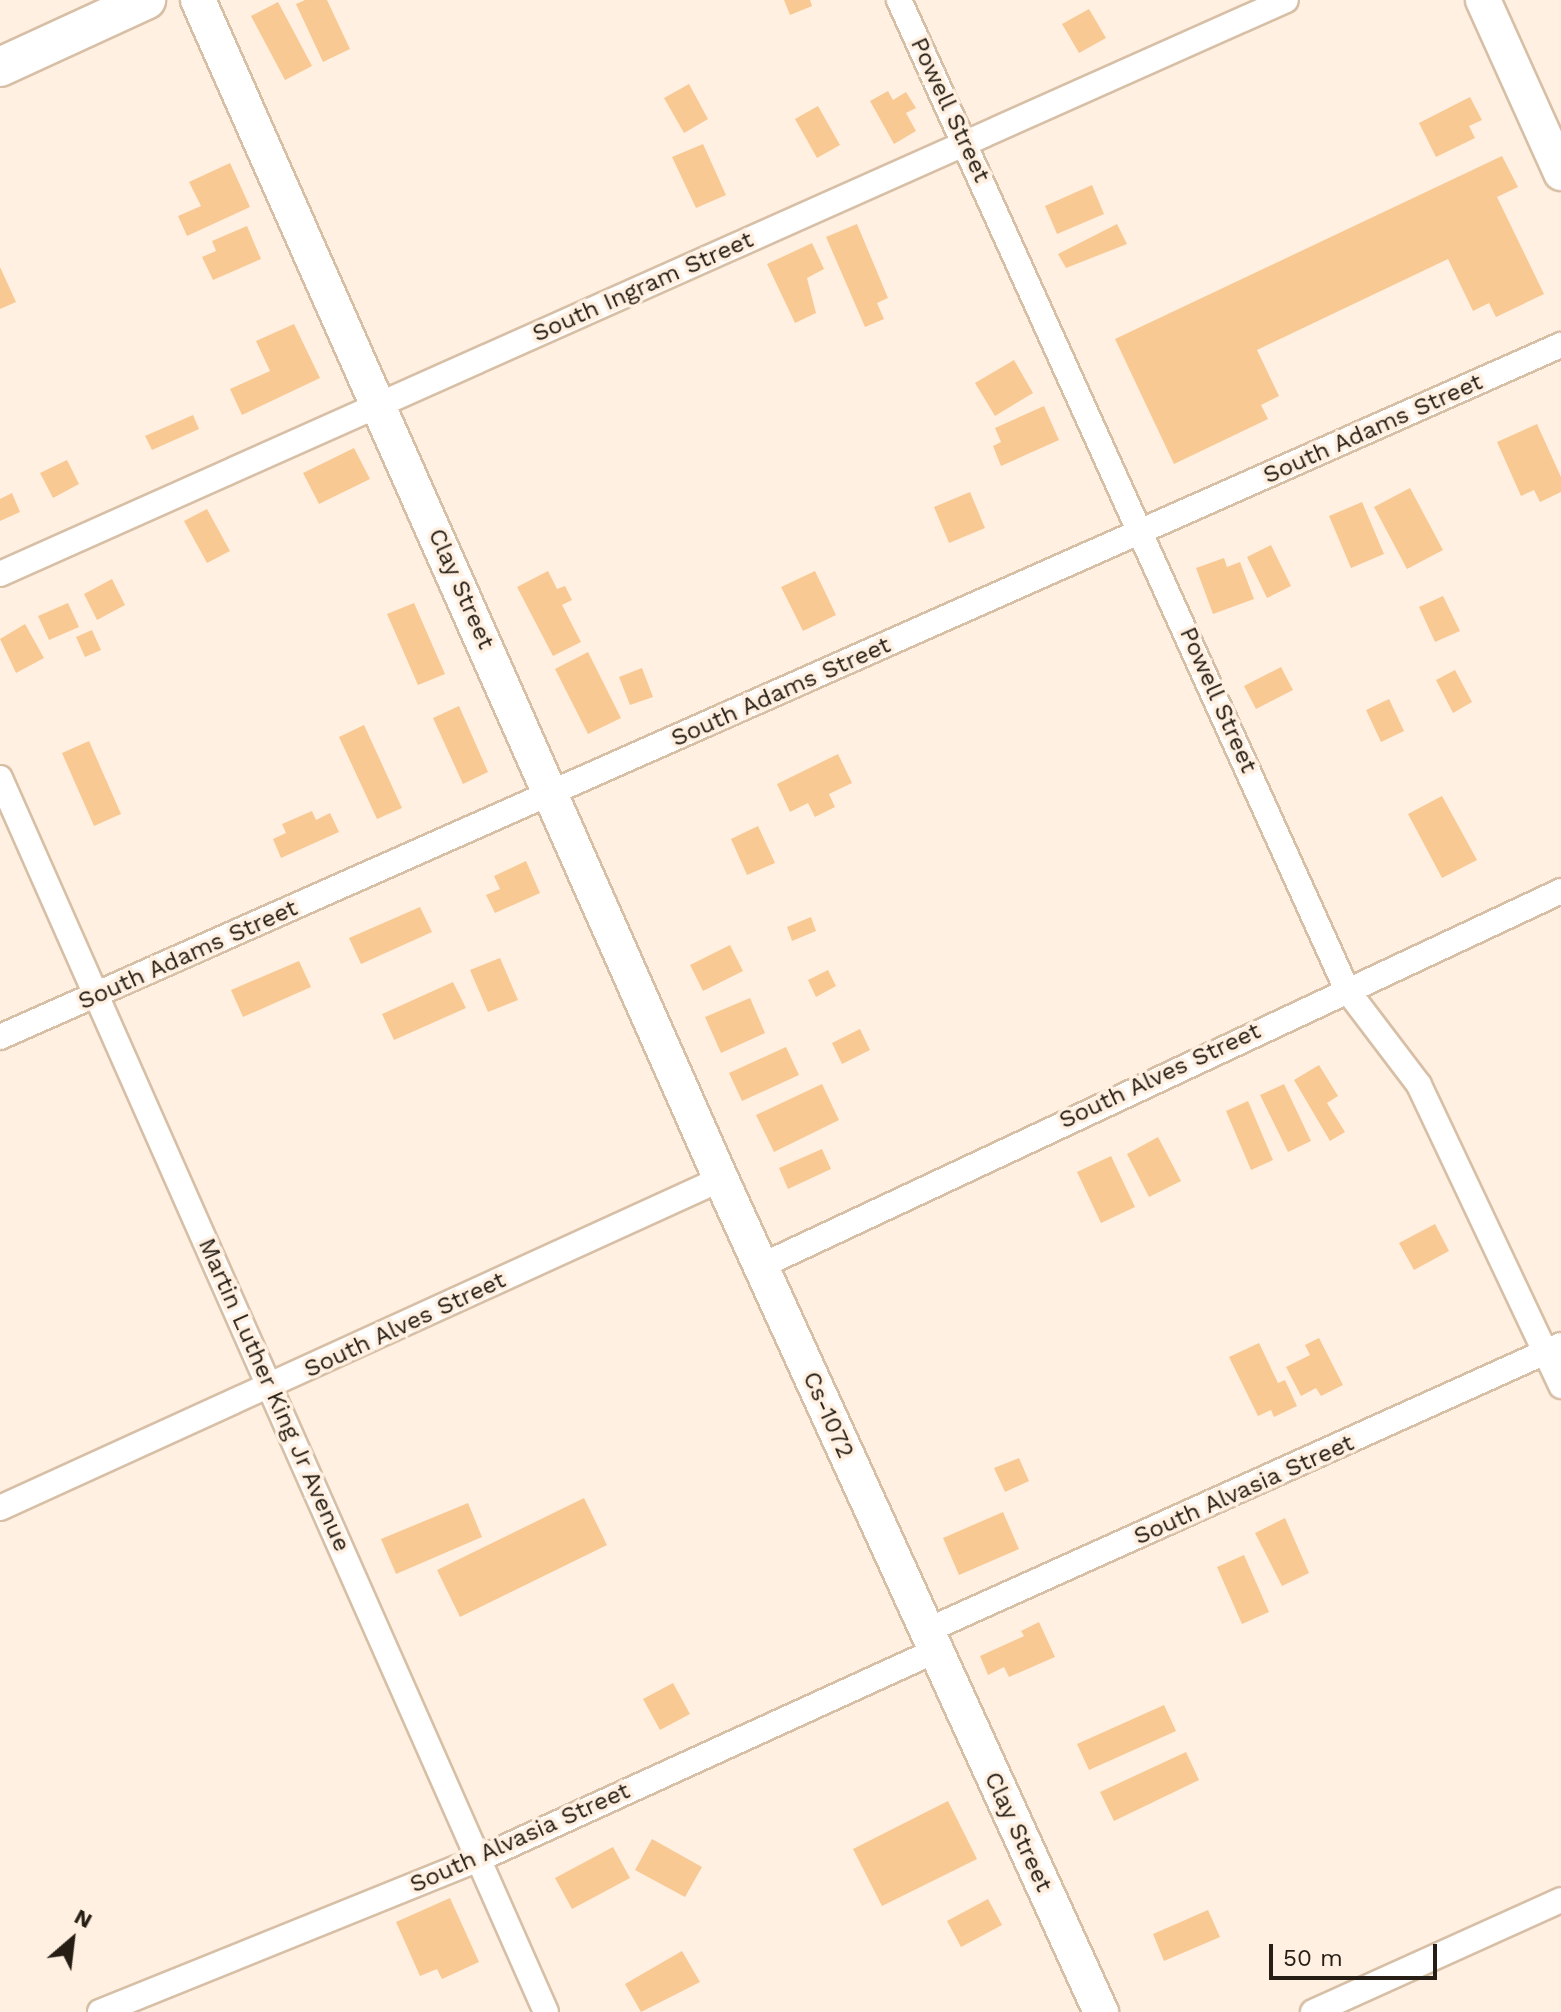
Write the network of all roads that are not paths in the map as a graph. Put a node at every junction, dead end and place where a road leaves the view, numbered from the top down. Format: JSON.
{"nodes":[{"id":1,"x":146,"y":0,"type":"edge"},
{"id":2,"x":198,"y":0,"type":"edge"},
{"id":3,"x":899,"y":0,"type":"edge"},
{"id":4,"x":1286,"y":0,"type":"edge"},
{"id":5,"x":1483,"y":0,"type":"edge"},
{"id":6,"x":0,"y":67,"type":"edge"},
{"id":7,"x":966,"y":144,"type":"junction"},
{"id":8,"x":1561,"y":173,"type":"edge"},
{"id":9,"x":1561,"y":345,"type":"edge"},
{"id":10,"x":379,"y":403,"type":"junction"},
{"id":11,"x":1143,"y":530,"type":"junction"},
{"id":12,"x":0,"y":574,"type":"edge"},
{"id":13,"x":0,"y":778,"type":"edge"},
{"id":14,"x":552,"y":795,"type":"junction"},
{"id":15,"x":1561,"y":891,"type":"edge"},
{"id":16,"x":1347,"y":990,"type":"junction"},
{"id":17,"x":98,"y":995,"type":"junction"},
{"id":18,"x":0,"y":1037,"type":"edge"},
{"id":19,"x":721,"y":1179,"type":"junction"},
{"id":20,"x":761,"y":1266,"type":"junction"},
{"id":21,"x":1553,"y":1349,"type":"edge"},
{"id":22,"x":1561,"y":1386,"type":"edge"},
{"id":23,"x":270,"y":1387,"type":"junction"},
{"id":24,"x":0,"y":1508,"type":"edge"},
{"id":25,"x":931,"y":1641,"type":"junction"},
{"id":26,"x":477,"y":1860,"type":"junction"},
{"id":27,"x":1561,"y":1900,"type":"edge"},
{"id":28,"x":100,"y":2012,"type":"edge"},
{"id":29,"x":546,"y":2012,"type":"edge"},
{"id":30,"x":1101,"y":2012,"type":"edge"},
{"id":31,"x":1313,"y":2012,"type":"edge"}],
"edges":[{"from":1,"to":6,"type":"main road"},
{"from":2,"to":10,"type":"street","name":"Clay Street"},
{"from":3,"to":7,"type":"street","name":"Powell Street"},
{"from":4,"to":7,"type":"street","name":"South Ingram Street"},
{"from":5,"to":8,"type":"street"},
{"from":7,"to":10,"type":"street","name":"South Ingram Street"},
{"from":7,"to":11,"type":"street","name":"Powell Street"},
{"from":9,"to":11,"type":"street","name":"South Adams Street"},
{"from":10,"to":12,"type":"street","name":"South Ingram Street"},
{"from":10,"to":14,"type":"street","name":"Clay Street"},
{"from":11,"to":14,"type":"street","name":"South Adams Street"},
{"from":11,"to":16,"type":"street","name":"Powell Street"},
{"from":13,"to":17,"type":"street","name":"Martin Luther King Jr Avenue"},
{"from":14,"to":17,"type":"street","name":"South Adams Street"},
{"from":14,"to":19,"type":"street","name":"Clay Street"},
{"from":15,"to":16,"type":"street","name":"South Alves Street"},
{"from":16,"to":20,"type":"street","name":"South Alves Street"},
{"from":16,"to":21,"type":"street","name":"Powell Street"},
{"from":17,"to":18,"type":"street","name":"South Adams Street"},
{"from":17,"to":23,"type":"street","name":"Martin Luther King Jr Avenue"},
{"from":19,"to":20,"type":"street","name":"Cs-1072"},
{"from":19,"to":23,"type":"street","name":"South Alves Street"},
{"from":20,"to":25,"type":"street","name":"Cs-1072"},
{"from":21,"to":22,"type":"street","name":"Powell Street"},
{"from":21,"to":25,"type":"street","name":"South Alvasia Street"},
{"from":23,"to":24,"type":"street","name":"South Alves Street"},
{"from":23,"to":26,"type":"street","name":"Martin Luther King Jr Avenue"},
{"from":25,"to":26,"type":"street","name":"South Alvasia Street"},
{"from":25,"to":30,"type":"street","name":"Clay Street"},
{"from":26,"to":28,"type":"street","name":"South Alvasia Street"},
{"from":26,"to":29,"type":"street","name":"Martin Luther King Jr Avenue"},
{"from":27,"to":31,"type":"street"}]}
